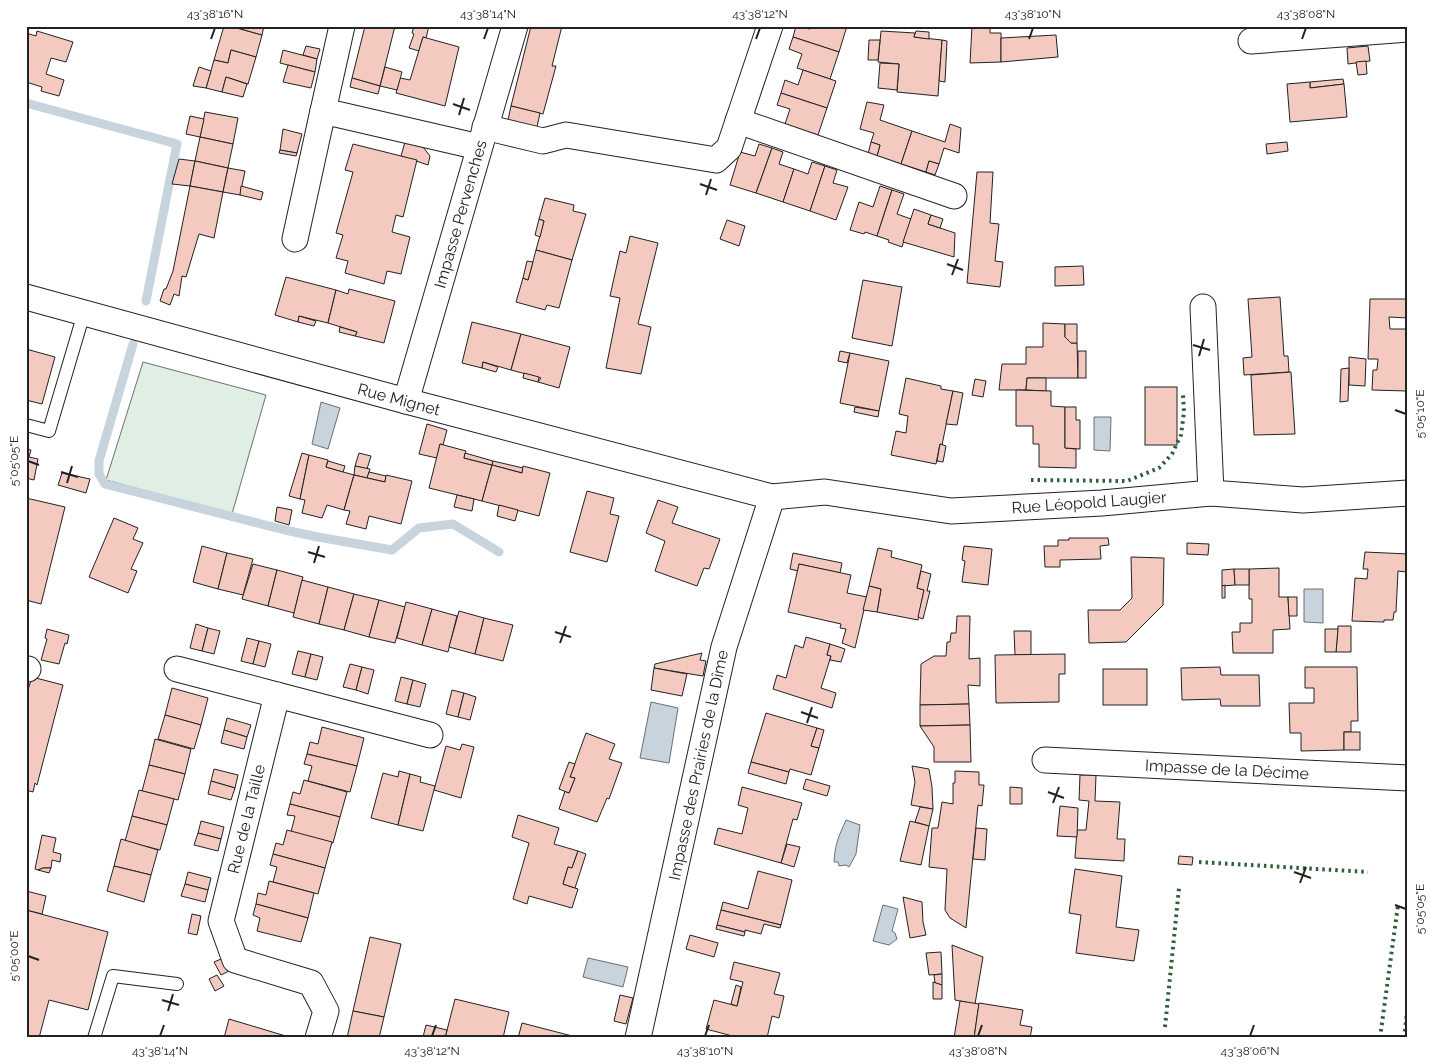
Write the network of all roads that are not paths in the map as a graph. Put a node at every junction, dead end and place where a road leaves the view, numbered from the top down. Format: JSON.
{"nodes":[{"id":1,"x":342,"y":26,"type":"edge"},
{"id":2,"x":515,"y":26,"type":"edge"},
{"id":3,"x":770,"y":26,"type":"edge"},
{"id":4,"x":1408,"y":29,"type":"edge"},
{"id":5,"x":1251,"y":41,"type":"dead end"},
{"id":6,"x":323,"y":111,"type":"junction"},
{"id":7,"x":738,"y":121,"type":"junction"},
{"id":8,"x":482,"y":137,"type":"junction"},
{"id":9,"x":954,"y":196,"type":"dead end"},
{"id":10,"x":295,"y":240,"type":"dead end"},
{"id":11,"x":26,"y":297,"type":"edge"},
{"id":12,"x":1203,"y":307,"type":"dead end"},
{"id":13,"x":84,"y":313,"type":"junction"},
{"id":14,"x":406,"y":401,"type":"junction"},
{"id":15,"x":26,"y":425,"type":"edge"},
{"id":16,"x":1210,"y":493,"type":"junction"},
{"id":17,"x":1408,"y":493,"type":"edge"},
{"id":18,"x":772,"y":497,"type":"junction"},
{"id":19,"x":177,"y":668,"type":"dead end"},
{"id":20,"x":277,"y":695,"type":"junction"},
{"id":21,"x":430,"y":735,"type":"dead end"},
{"id":22,"x":1045,"y":760,"type":"dead end"},
{"id":23,"x":1408,"y":778,"type":"edge"},
{"id":24,"x":177,"y":984,"type":"dead end"},
{"id":25,"x":94,"y":1038,"type":"edge"},
{"id":26,"x":318,"y":1038,"type":"edge"},
{"id":27,"x":638,"y":1038,"type":"edge"}],
"edges":[{"from":1,"to":6,"type":"street"},
{"from":2,"to":8,"type":"street","name":"Impasse Pervenches"},
{"from":3,"to":7,"type":"street"},
{"from":4,"to":5,"type":"street"},
{"from":6,"to":8,"type":"street"},
{"from":6,"to":10,"type":"street"},
{"from":7,"to":8,"type":"street"},
{"from":7,"to":9,"type":"street"},
{"from":8,"to":14,"type":"street","name":"Impasse Pervenches"},
{"from":11,"to":13,"type":"street","name":"Rue Mignet"},
{"from":12,"to":16,"type":"street"},
{"from":13,"to":14,"type":"street","name":"Rue Mignet"},
{"from":13,"to":15,"type":"lane"},
{"from":14,"to":18,"type":"street","name":"Rue Mignet"},
{"from":16,"to":17,"type":"street","name":"Rue Léopold Laugier"},
{"from":16,"to":18,"type":"street","name":"Rue Léopold Laugier"},
{"from":18,"to":27,"type":"street","name":"Impasse des Prairies de la Dîme"},
{"from":19,"to":20,"type":"street"},
{"from":20,"to":21,"type":"street"},
{"from":20,"to":26,"type":"street","name":"Rue de la Taille"},
{"from":22,"to":23,"type":"street","name":"Impasse de la Décime"},
{"from":24,"to":25,"type":"lane"}]}
